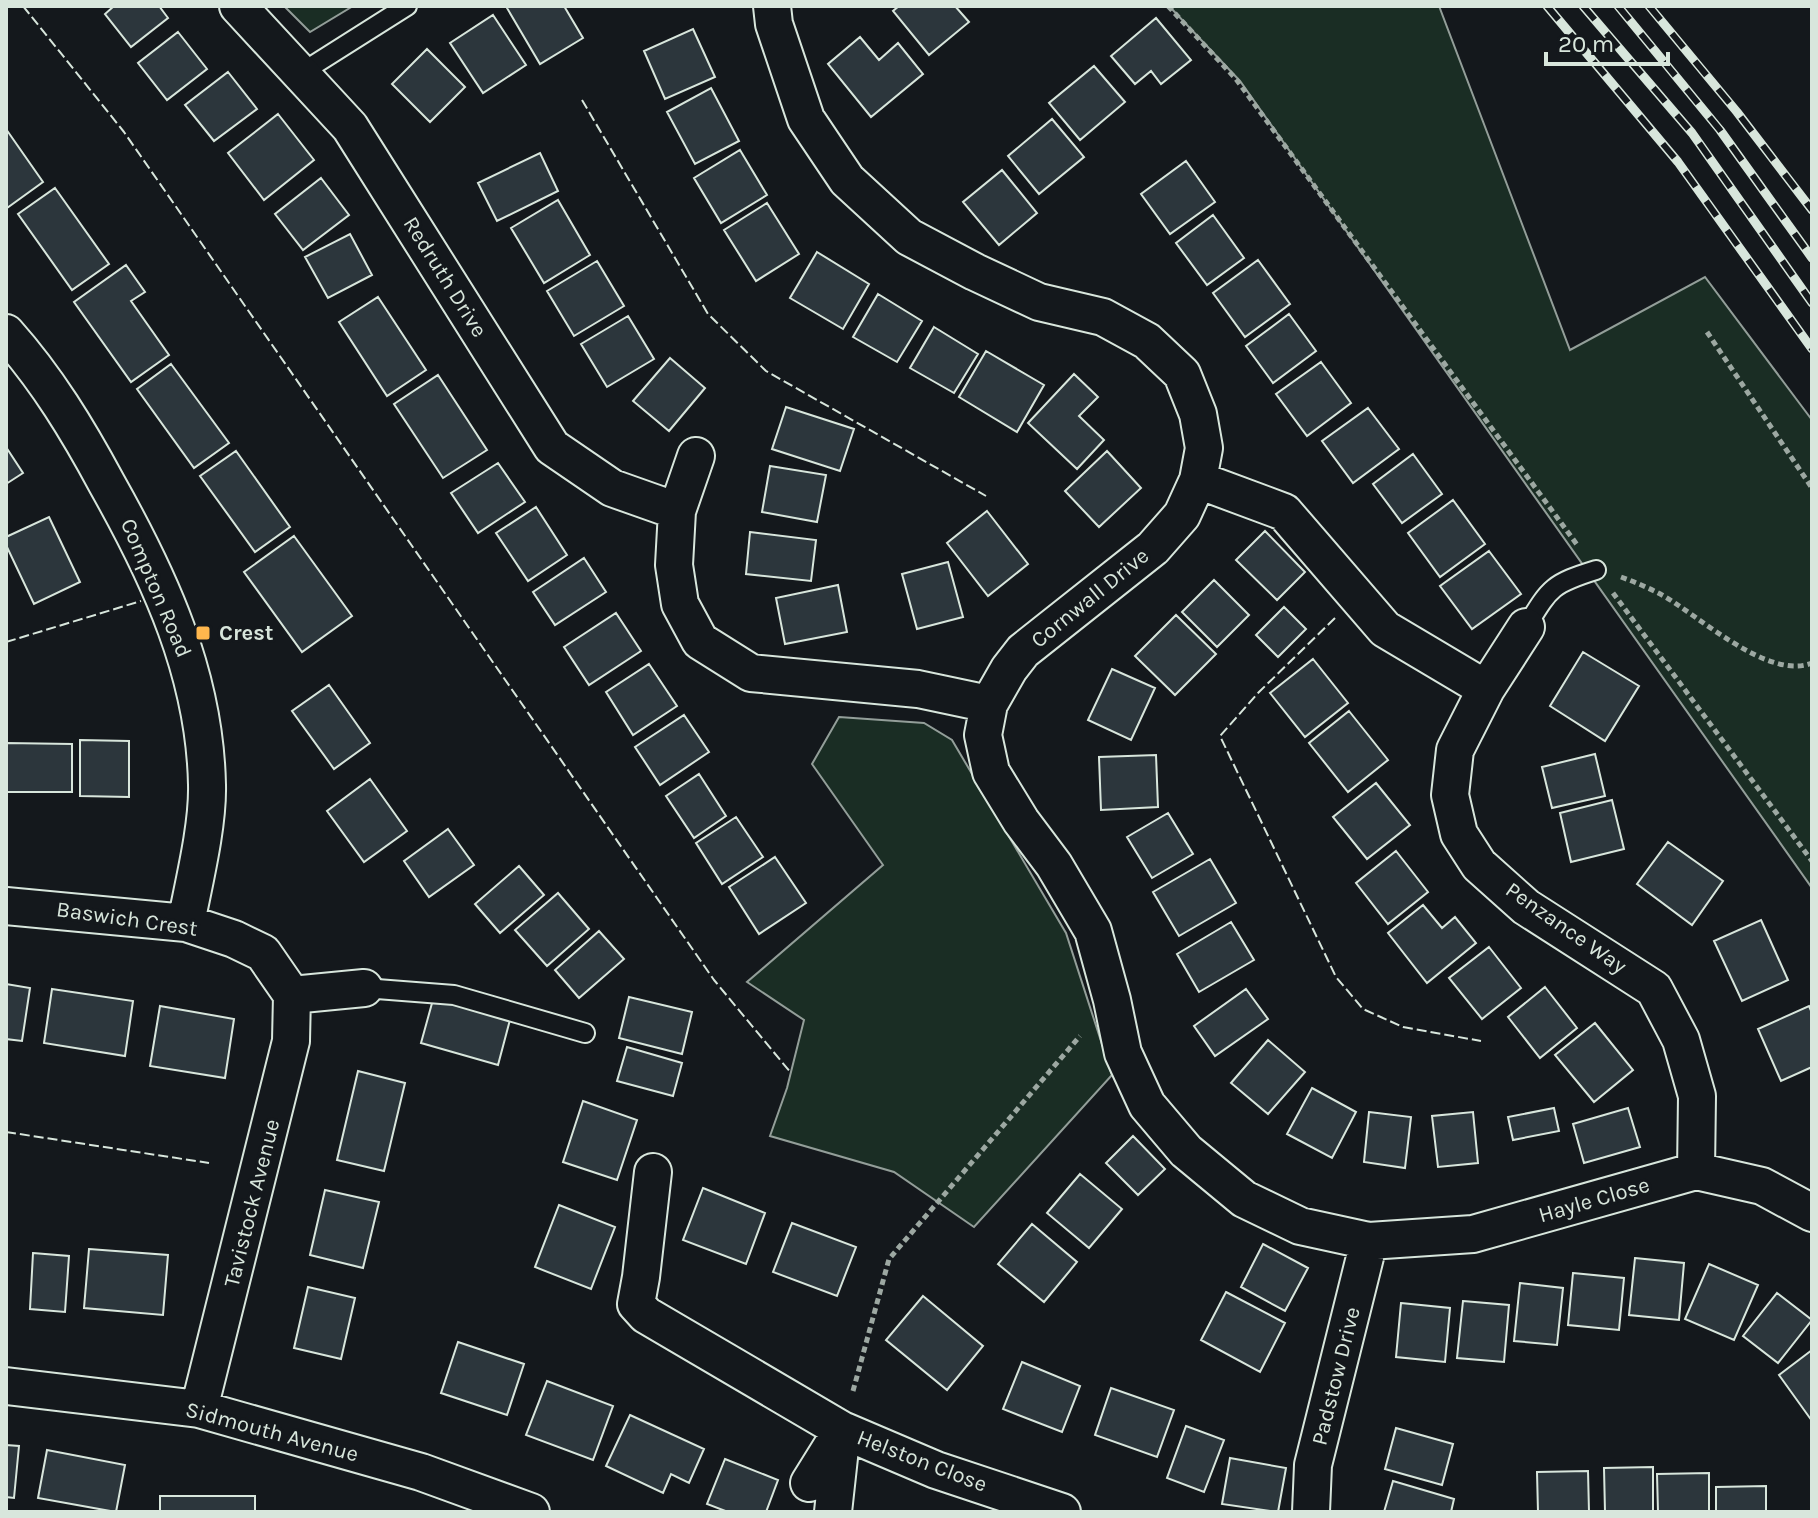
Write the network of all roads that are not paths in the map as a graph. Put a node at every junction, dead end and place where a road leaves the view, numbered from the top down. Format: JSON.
{"nodes":[{"id":1,"x":238,"y":6,"type":"edge"},
{"id":2,"x":407,"y":6,"type":"edge"},
{"id":3,"x":772,"y":6,"type":"edge"},
{"id":4,"x":301,"y":73,"type":"junction"},
{"id":5,"x":6,"y":333,"type":"edge"},
{"id":6,"x":696,"y":456,"type":"dead end"},
{"id":7,"x":1198,"y":480,"type":"junction"},
{"id":8,"x":677,"y":511,"type":"junction"},
{"id":9,"x":1596,"y":570,"type":"road end"},
{"id":10,"x":1526,"y":627,"type":"joint"},
{"id":11,"x":1486,"y":689,"type":"junction"},
{"id":12,"x":989,"y":704,"type":"junction"},
{"id":13,"x":6,"y":906,"type":"edge"},
{"id":14,"x":186,"y":923,"type":"junction"},
{"id":15,"x":364,"y":988,"type":"joint"},
{"id":16,"x":292,"y":995,"type":"junction"},
{"id":17,"x":585,"y":1033,"type":"dead end"},
{"id":18,"x":1696,"y":1171,"type":"junction"},
{"id":19,"x":653,"y":1172,"type":"dead end"},
{"id":20,"x":1812,"y":1213,"type":"edge"},
{"id":21,"x":1369,"y":1241,"type":"junction"},
{"id":22,"x":6,"y":1386,"type":"edge"},
{"id":23,"x":199,"y":1409,"type":"junction"},
{"id":24,"x":842,"y":1430,"type":"junction"},
{"id":25,"x":809,"y":1483,"type":"dead end"},
{"id":26,"x":531,"y":1512,"type":"edge"},
{"id":27,"x":833,"y":1512,"type":"edge"},
{"id":28,"x":1062,"y":1512,"type":"edge"},
{"id":29,"x":1311,"y":1512,"type":"edge"}],
"edges":[{"from":1,"to":4,"type":"street","name":"Redruth Drive"},
{"from":2,"to":4,"type":"lane"},
{"from":3,"to":7,"type":"street","name":"Cornwall Drive"},
{"from":4,"to":8,"type":"street","name":"Redruth Drive"},
{"from":5,"to":14,"type":"street","name":"Compton Road"},
{"from":6,"to":8,"type":"street"},
{"from":7,"to":11,"type":"street"},
{"from":7,"to":12,"type":"street","name":"Cornwall Drive"},
{"from":8,"to":12,"type":"street"},
{"from":9,"to":10,"type":"lane"},
{"from":10,"to":11,"type":"street","name":"Penzance Way"},
{"from":11,"to":18,"type":"street","name":"Penzance Way"},
{"from":12,"to":21,"type":"street","name":"Cornwall Drive"},
{"from":13,"to":14,"type":"street","name":"Baswich Crest"},
{"from":14,"to":16,"type":"street","name":"Baswich Crest"},
{"from":15,"to":16,"type":"street"},
{"from":15,"to":17,"type":"lane"},
{"from":16,"to":23,"type":"street","name":"Tavistock Avenue"},
{"from":18,"to":20,"type":"street","name":"Hayle Close"},
{"from":18,"to":21,"type":"street","name":"Hayle Close"},
{"from":19,"to":24,"type":"street"},
{"from":21,"to":29,"type":"street","name":"Padstow Drive"},
{"from":22,"to":23,"type":"street","name":"Sidmouth Avenue"},
{"from":23,"to":26,"type":"street","name":"Sidmouth Avenue"},
{"from":24,"to":25,"type":"street","name":"Helston Close"},
{"from":24,"to":27,"type":"street"},
{"from":24,"to":28,"type":"street","name":"Helston Close"}]}
